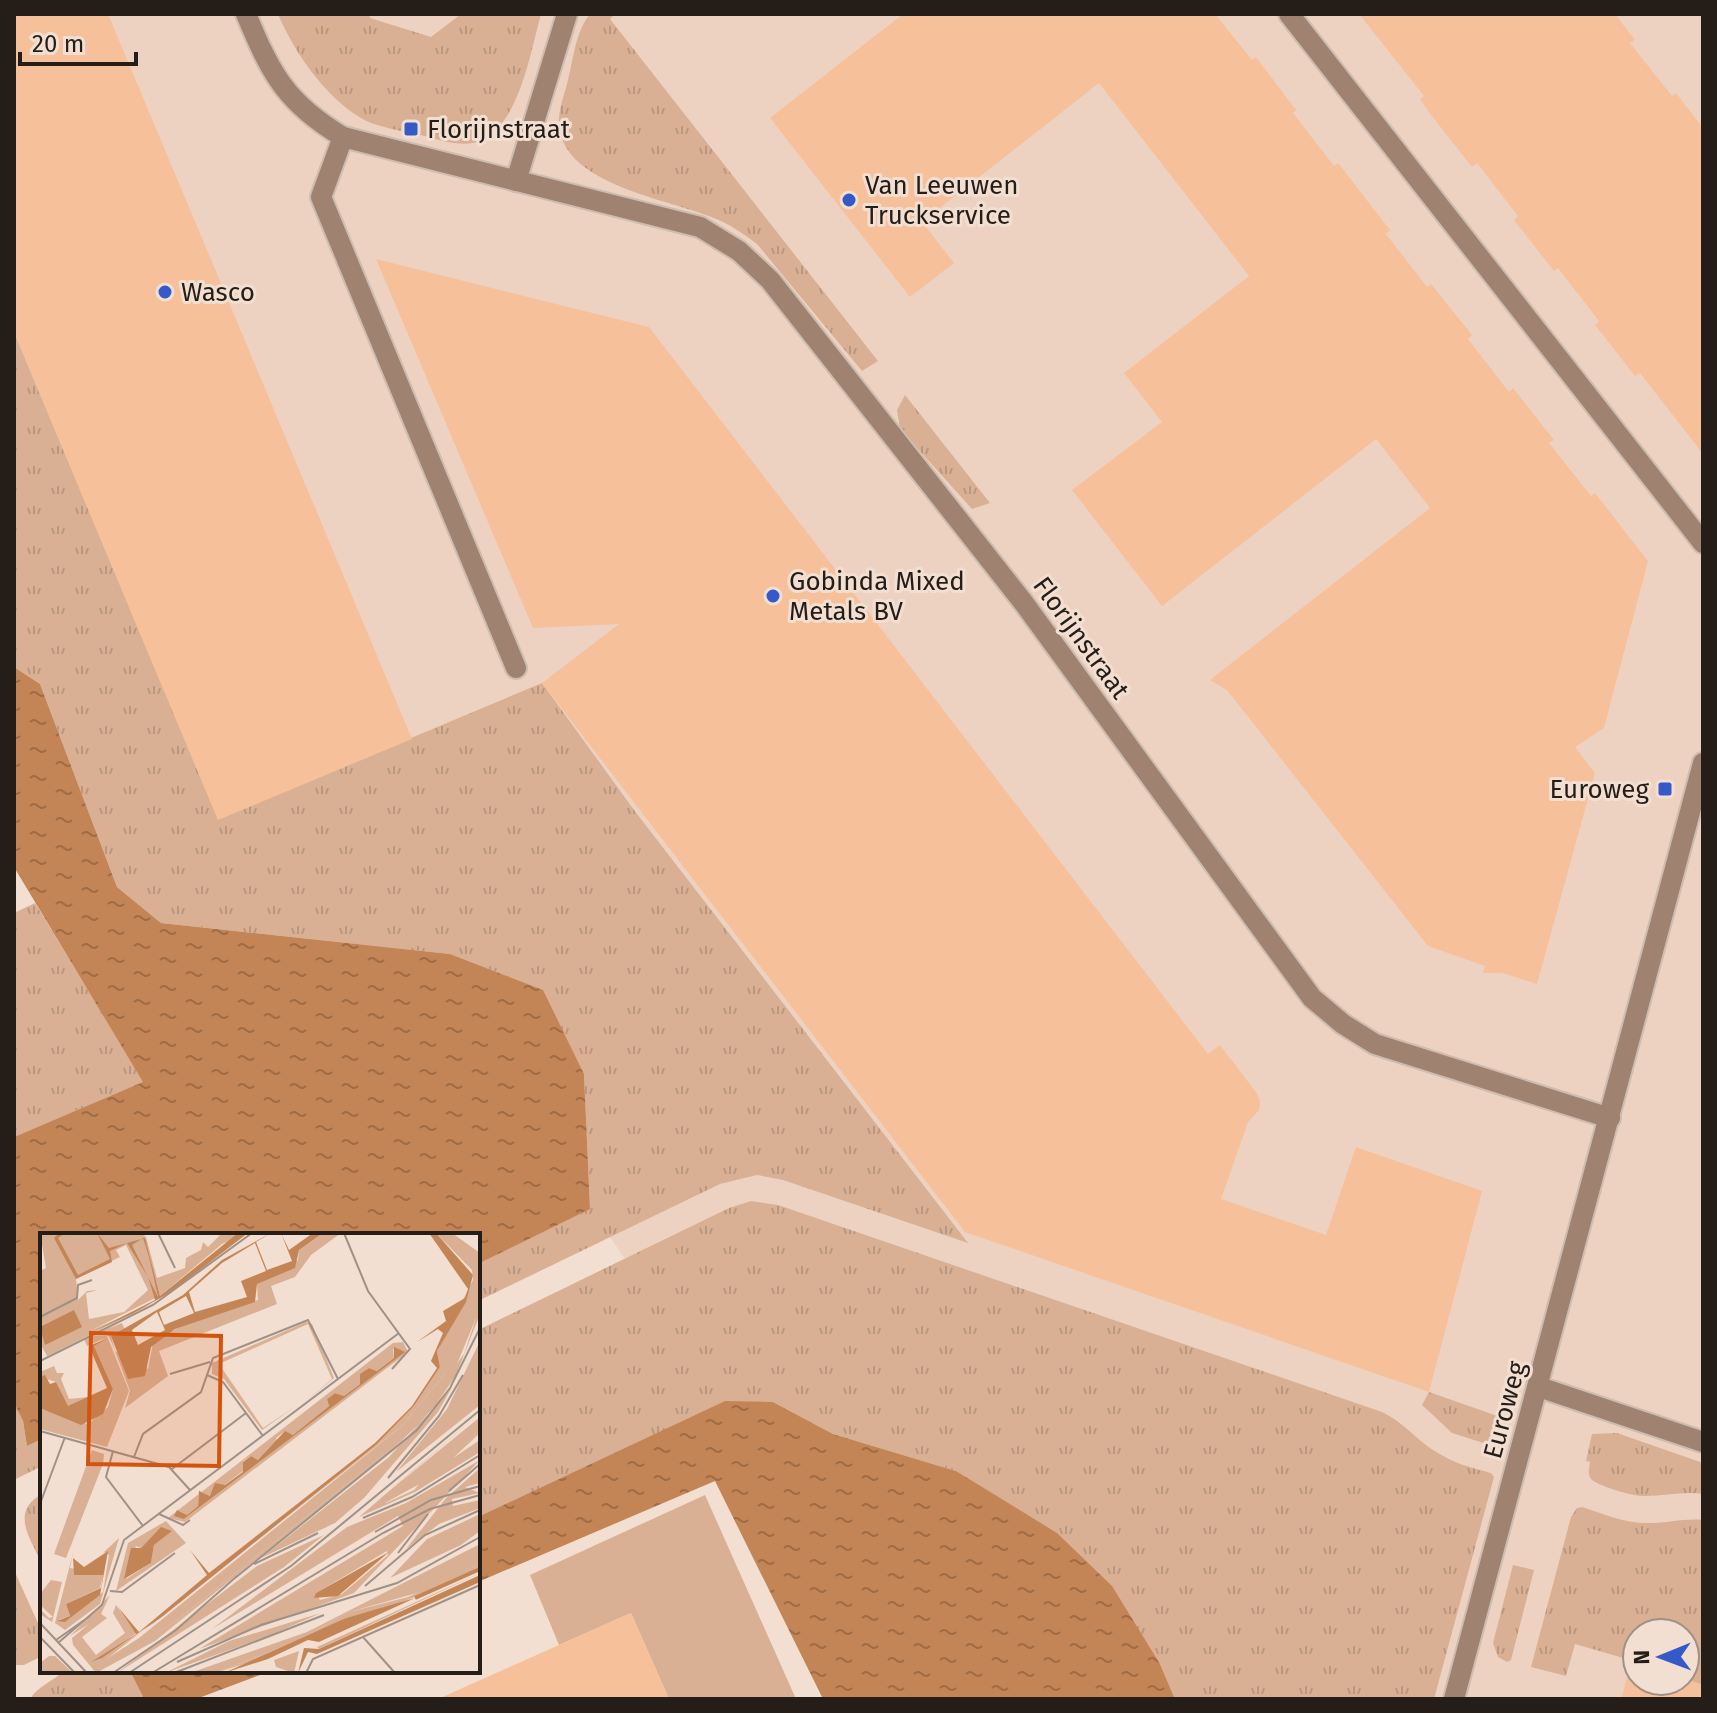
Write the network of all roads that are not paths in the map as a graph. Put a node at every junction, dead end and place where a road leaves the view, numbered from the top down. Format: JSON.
{"nodes":[{"id":1,"x":246,"y":14,"type":"edge"},
{"id":2,"x":567,"y":14,"type":"edge"},
{"id":3,"x":1289,"y":14,"type":"edge"},
{"id":4,"x":343,"y":137,"type":"junction"},
{"id":5,"x":516,"y":181,"type":"junction"},
{"id":6,"x":1703,"y":543,"type":"edge"},
{"id":7,"x":516,"y":668,"type":"dead end"},
{"id":8,"x":1703,"y":763,"type":"edge"},
{"id":9,"x":1610,"y":1118,"type":"junction"},
{"id":10,"x":1539,"y":1387,"type":"junction"},
{"id":11,"x":1703,"y":1442,"type":"edge"},
{"id":12,"x":1454,"y":1699,"type":"edge"}],
"edges":[{"from":1,"to":4,"type":"street","name":"Florijnstraat"},
{"from":2,"to":5,"type":"street"},
{"from":3,"to":6,"type":"street"},
{"from":4,"to":5,"type":"street","name":"Florijnstraat"},
{"from":4,"to":7,"type":"street"},
{"from":5,"to":9,"type":"street","name":"Florijnstraat"},
{"from":8,"to":9,"type":"street","name":"Euroweg"},
{"from":9,"to":10,"type":"street","name":"Euroweg"},
{"from":10,"to":11,"type":"street"},
{"from":10,"to":12,"type":"street","name":"Euroweg"}]}
